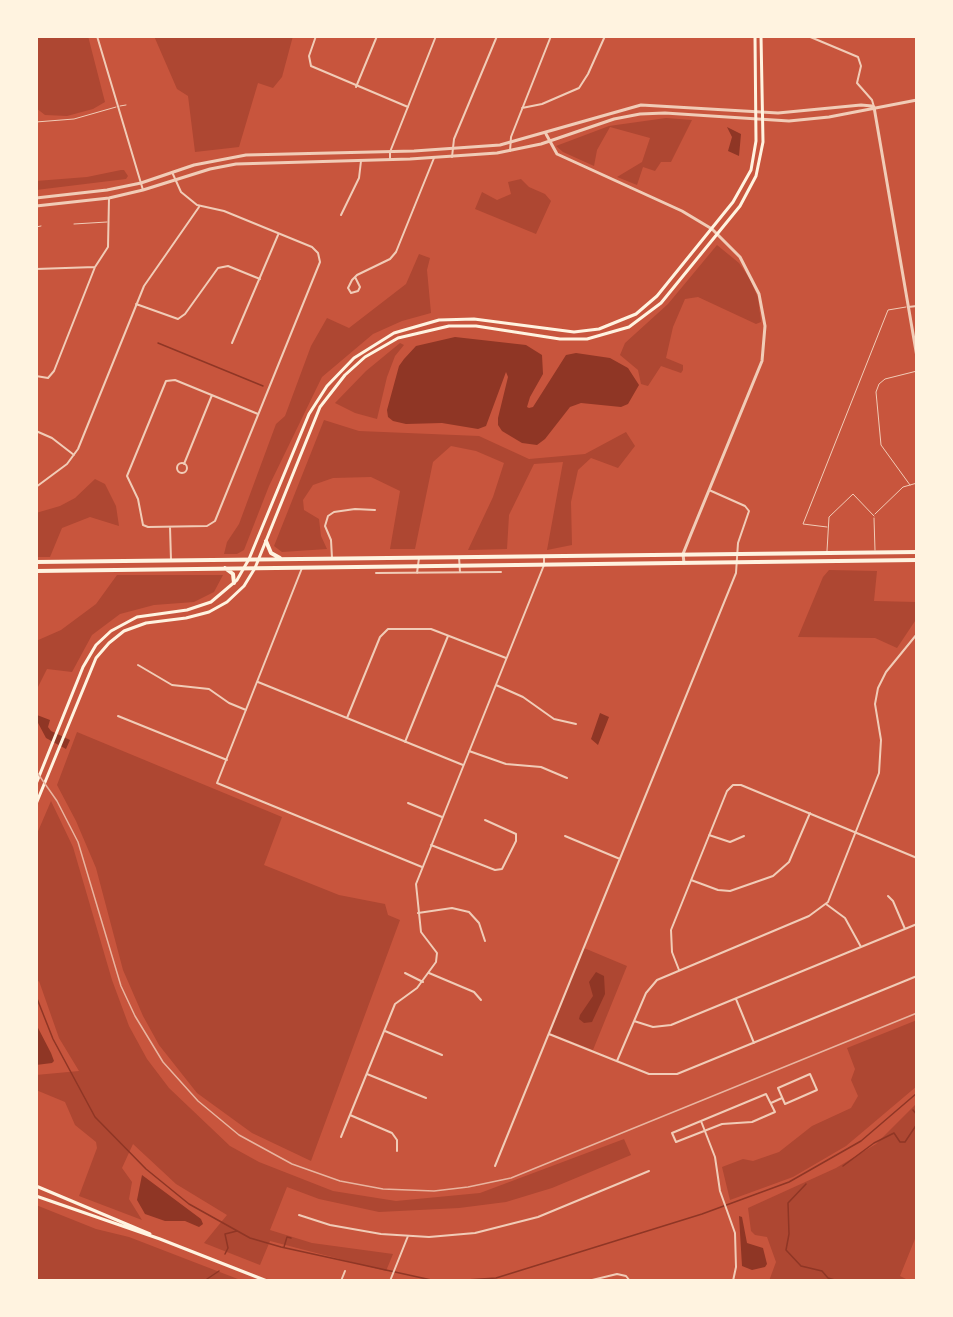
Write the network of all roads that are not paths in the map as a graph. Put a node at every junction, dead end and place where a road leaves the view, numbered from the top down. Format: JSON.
{"nodes":[{"id":1,"x":97,"y":36,"type":"edge"},
{"id":2,"x":316,"y":36,"type":"edge"},
{"id":3,"x":377,"y":36,"type":"edge"},
{"id":4,"x":436,"y":36,"type":"edge"},
{"id":5,"x":497,"y":36,"type":"edge"},
{"id":6,"x":551,"y":36,"type":"edge"},
{"id":7,"x":605,"y":36,"type":"edge"},
{"id":8,"x":754,"y":36,"type":"edge"},
{"id":9,"x":761,"y":36,"type":"edge"},
{"id":10,"x":808,"y":36,"type":"edge"},
{"id":11,"x":356,"y":87,"type":"junction"},
{"id":12,"x":917,"y":99,"type":"edge"},
{"id":13,"x":126,"y":105,"type":"dead end"},
{"id":14,"x":665,"y":105,"type":"junction"},
{"id":15,"x":118,"y":106,"type":"junction"},
{"id":16,"x":408,"y":107,"type":"junction"},
{"id":17,"x":874,"y":107,"type":"junction"},
{"id":18,"x":522,"y":108,"type":"junction"},
{"id":19,"x":756,"y":112,"type":"junction"},
{"id":20,"x":763,"y":112,"type":"junction"},
{"id":21,"x":665,"y":113,"type":"junction"},
{"id":22,"x":756,"y":120,"type":"junction"},
{"id":23,"x":763,"y":121,"type":"junction"},
{"id":24,"x":36,"y":122,"type":"edge"},
{"id":25,"x":546,"y":134,"type":"junction"},
{"id":26,"x":549,"y":141,"type":"junction"},
{"id":27,"x":509,"y":143,"type":"junction"},
{"id":28,"x":452,"y":149,"type":"junction"},
{"id":29,"x":510,"y":151,"type":"junction"},
{"id":30,"x":390,"y":152,"type":"junction"},
{"id":31,"x":256,"y":154,"type":"junction"},
{"id":32,"x":452,"y":157,"type":"junction"},
{"id":33,"x":434,"y":158,"type":"junction"},
{"id":34,"x":390,"y":160,"type":"junction"},
{"id":35,"x":361,"y":161,"type":"junction"},
{"id":36,"x":256,"y":162,"type":"junction"},
{"id":37,"x":172,"y":172,"type":"junction"},
{"id":38,"x":175,"y":180,"type":"junction"},
{"id":39,"x":141,"y":183,"type":"junction"},
{"id":40,"x":143,"y":190,"type":"junction"},
{"id":41,"x":36,"y":198,"type":"edge"},
{"id":42,"x":109,"y":198,"type":"junction"},
{"id":43,"x":36,"y":206,"type":"edge"},
{"id":44,"x":199,"y":207,"type":"junction"},
{"id":45,"x":341,"y":215,"type":"dead end"},
{"id":46,"x":109,"y":222,"type":"junction"},
{"id":47,"x":74,"y":224,"type":"dead end"},
{"id":48,"x":41,"y":226,"type":"dead end"},
{"id":49,"x":36,"y":227,"type":"edge"},
{"id":50,"x":712,"y":229,"type":"junction"},
{"id":51,"x":718,"y":233,"type":"junction"},
{"id":52,"x":279,"y":234,"type":"junction"},
{"id":53,"x":95,"y":267,"type":"junction"},
{"id":54,"x":36,"y":269,"type":"edge"},
{"id":55,"x":356,"y":277,"type":"junction"},
{"id":56,"x":260,"y":279,"type":"junction"},
{"id":57,"x":136,"y":304,"type":"junction"},
{"id":58,"x":917,"y":306,"type":"edge"},
{"id":59,"x":908,"y":307,"type":"junction"},
{"id":60,"x":232,"y":343,"type":"dead end"},
{"id":61,"x":917,"y":357,"type":"edge"},
{"id":62,"x":917,"y":371,"type":"edge"},
{"id":63,"x":36,"y":376,"type":"edge"},
{"id":64,"x":212,"y":395,"type":"junction"},
{"id":65,"x":258,"y":414,"type":"junction"},
{"id":66,"x":36,"y":431,"type":"edge"},
{"id":67,"x":74,"y":455,"type":"junction"},
{"id":68,"x":184,"y":464,"type":"dead end"},
{"id":69,"x":917,"y":483,"type":"edge"},
{"id":70,"x":910,"y":485,"type":"junction"},
{"id":71,"x":36,"y":487,"type":"edge"},
{"id":72,"x":709,"y":490,"type":"junction"},
{"id":73,"x":375,"y":510,"type":"dead end"},
{"id":74,"x":874,"y":516,"type":"junction"},
{"id":75,"x":827,"y":526,"type":"junction"},
{"id":76,"x":170,"y":527,"type":"junction"},
{"id":77,"x":266,"y":541,"type":"junction"},
{"id":78,"x":875,"y":552,"type":"junction"},
{"id":79,"x":917,"y":552,"type":"edge"},
{"id":80,"x":738,"y":553,"type":"junction"},
{"id":81,"x":809,"y":553,"type":"junction"},
{"id":82,"x":827,"y":553,"type":"junction"},
{"id":83,"x":683,"y":554,"type":"junction"},
{"id":84,"x":614,"y":555,"type":"junction"},
{"id":85,"x":544,"y":556,"type":"junction"},
{"id":86,"x":419,"y":557,"type":"junction"},
{"id":87,"x":459,"y":557,"type":"junction"},
{"id":88,"x":332,"y":558,"type":"junction"},
{"id":89,"x":283,"y":559,"type":"junction"},
{"id":90,"x":249,"y":560,"type":"junction"},
{"id":91,"x":258,"y":560,"type":"junction"},
{"id":92,"x":917,"y":560,"type":"edge"},
{"id":93,"x":171,"y":561,"type":"junction"},
{"id":94,"x":874,"y":561,"type":"junction"},
{"id":95,"x":36,"y":562,"type":"edge"},
{"id":96,"x":66,"y":562,"type":"junction"},
{"id":97,"x":737,"y":562,"type":"junction"},
{"id":98,"x":810,"y":562,"type":"junction"},
{"id":99,"x":684,"y":563,"type":"junction"},
{"id":100,"x":615,"y":564,"type":"junction"},
{"id":101,"x":544,"y":565,"type":"junction"},
{"id":102,"x":418,"y":566,"type":"junction"},
{"id":103,"x":459,"y":566,"type":"junction"},
{"id":104,"x":224,"y":568,"type":"junction"},
{"id":105,"x":245,"y":568,"type":"junction"},
{"id":106,"x":255,"y":568,"type":"junction"},
{"id":107,"x":302,"y":568,"type":"junction"},
{"id":108,"x":66,"y":570,"type":"junction"},
{"id":109,"x":36,"y":571,"type":"edge"},
{"id":110,"x":460,"y":572,"type":"junction"},
{"id":111,"x":501,"y":572,"type":"dead end"},
{"id":112,"x":376,"y":573,"type":"dead end"},
{"id":113,"x":417,"y":573,"type":"junction"},
{"id":114,"x":234,"y":583,"type":"junction"},
{"id":115,"x":211,"y":602,"type":"junction"},
{"id":116,"x":211,"y":611,"type":"junction"},
{"id":117,"x":137,"y":617,"type":"junction"},
{"id":118,"x":140,"y":624,"type":"junction"},
{"id":119,"x":917,"y":634,"type":"edge"},
{"id":120,"x":448,"y":635,"type":"junction"},
{"id":121,"x":506,"y":658,"type":"junction"},
{"id":122,"x":138,"y":665,"type":"dead end"},
{"id":123,"x":258,"y":682,"type":"junction"},
{"id":124,"x":495,"y":684,"type":"junction"},
{"id":125,"x":75,"y":686,"type":"junction"},
{"id":126,"x":82,"y":689,"type":"junction"},
{"id":127,"x":247,"y":710,"type":"junction"},
{"id":128,"x":118,"y":716,"type":"dead end"},
{"id":129,"x":347,"y":718,"type":"junction"},
{"id":130,"x":576,"y":724,"type":"dead end"},
{"id":131,"x":405,"y":742,"type":"junction"},
{"id":132,"x":469,"y":751,"type":"junction"},
{"id":133,"x":227,"y":760,"type":"junction"},
{"id":134,"x":463,"y":765,"type":"junction"},
{"id":135,"x":567,"y":778,"type":"dead end"},
{"id":136,"x":36,"y":784,"type":"edge"},
{"id":137,"x":408,"y":803,"type":"dead end"},
{"id":138,"x":36,"y":804,"type":"edge"},
{"id":139,"x":810,"y":813,"type":"junction"},
{"id":140,"x":442,"y":817,"type":"junction"},
{"id":141,"x":485,"y":820,"type":"dead end"},
{"id":142,"x":857,"y":833,"type":"junction"},
{"id":143,"x":565,"y":836,"type":"dead end"},
{"id":144,"x":710,"y":836,"type":"junction"},
{"id":145,"x":744,"y":836,"type":"dead end"},
{"id":146,"x":431,"y":844,"type":"junction"},
{"id":147,"x":917,"y":858,"type":"edge"},
{"id":148,"x":620,"y":859,"type":"junction"},
{"id":149,"x":422,"y":867,"type":"junction"},
{"id":150,"x":691,"y":880,"type":"junction"},
{"id":151,"x":888,"y":897,"type":"dead end"},
{"id":152,"x":826,"y":904,"type":"junction"},
{"id":153,"x":418,"y":913,"type":"junction"},
{"id":154,"x":917,"y":924,"type":"edge"},
{"id":155,"x":905,"y":929,"type":"junction"},
{"id":156,"x":484,"y":941,"type":"dead end"},
{"id":157,"x":861,"y":947,"type":"junction"},
{"id":158,"x":679,"y":970,"type":"junction"},
{"id":159,"x":405,"y":973,"type":"dead end"},
{"id":160,"x":429,"y":973,"type":"junction"},
{"id":161,"x":917,"y":976,"type":"edge"},
{"id":162,"x":423,"y":982,"type":"junction"},
{"id":163,"x":736,"y":999,"type":"junction"},
{"id":164,"x":481,"y":1000,"type":"dead end"},
{"id":165,"x":634,"y":1021,"type":"junction"},
{"id":166,"x":385,"y":1031,"type":"junction"},
{"id":167,"x":549,"y":1034,"type":"junction"},
{"id":168,"x":754,"y":1043,"type":"junction"},
{"id":169,"x":442,"y":1055,"type":"dead end"},
{"id":170,"x":617,"y":1061,"type":"junction"},
{"id":171,"x":367,"y":1074,"type":"junction"},
{"id":172,"x":782,"y":1097,"type":"junction"},
{"id":173,"x":426,"y":1098,"type":"dead end"},
{"id":174,"x":771,"y":1103,"type":"junction"},
{"id":175,"x":350,"y":1115,"type":"junction"},
{"id":176,"x":701,"y":1120,"type":"junction"},
{"id":177,"x":705,"y":1131,"type":"junction"},
{"id":178,"x":341,"y":1137,"type":"dead end"},
{"id":179,"x":398,"y":1151,"type":"dead end"},
{"id":180,"x":495,"y":1166,"type":"dead end"},
{"id":181,"x":648,"y":1171,"type":"dead end"},
{"id":182,"x":36,"y":1186,"type":"edge"},
{"id":183,"x":36,"y":1196,"type":"edge"},
{"id":184,"x":71,"y":1201,"type":"junction"},
{"id":185,"x":68,"y":1208,"type":"junction"},
{"id":186,"x":299,"y":1215,"type":"dead end"},
{"id":187,"x":408,"y":1236,"type":"junction"},
{"id":188,"x":160,"y":1239,"type":"junction"},
{"id":189,"x":345,"y":1271,"type":"dead end"},
{"id":190,"x":267,"y":1281,"type":"edge"},
{"id":191,"x":341,"y":1281,"type":"edge"},
{"id":192,"x":390,"y":1281,"type":"edge"},
{"id":193,"x":588,"y":1281,"type":"edge"},
{"id":194,"x":630,"y":1281,"type":"edge"},
{"id":195,"x":733,"y":1281,"type":"edge"}],
"edges":[{"from":1,"to":15,"type":"street"},
{"from":2,"to":11,"type":"street"},
{"from":3,"to":11,"type":"street"},
{"from":4,"to":16,"type":"street"},
{"from":5,"to":28,"type":"street"},
{"from":6,"to":18,"type":"street"},
{"from":7,"to":18,"type":"street"},
{"from":8,"to":19,"type":"main road"},
{"from":9,"to":20,"type":"main road"},
{"from":10,"to":17,"type":"street"},
{"from":11,"to":16,"type":"street"},
{"from":12,"to":17,"type":"street"},
{"from":13,"to":15,"type":"lane"},
{"from":14,"to":19,"type":"street"},
{"from":14,"to":21,"type":"street"},
{"from":14,"to":25,"type":"street"},
{"from":15,"to":24,"type":"lane"},
{"from":15,"to":39,"type":"street"},
{"from":16,"to":30,"type":"street"},
{"from":17,"to":20,"type":"street"},
{"from":17,"to":23,"type":"street"},
{"from":17,"to":59,"type":"street"},
{"from":18,"to":27,"type":"street"},
{"from":19,"to":20,"type":"street"},
{"from":19,"to":22,"type":"main road"},
{"from":20,"to":23,"type":"main road"},
{"from":21,"to":22,"type":"street"},
{"from":21,"to":26,"type":"street"},
{"from":22,"to":23,"type":"street"},
{"from":22,"to":50,"type":"main road"},
{"from":23,"to":51,"type":"main road"},
{"from":25,"to":26,"type":"street"},
{"from":25,"to":27,"type":"street"},
{"from":26,"to":29,"type":"street"},
{"from":26,"to":50,"type":"street"},
{"from":27,"to":28,"type":"street"},
{"from":27,"to":29,"type":"street"},
{"from":28,"to":30,"type":"street"},
{"from":28,"to":32,"type":"street"},
{"from":29,"to":32,"type":"street"},
{"from":30,"to":31,"type":"street"},
{"from":30,"to":34,"type":"street"},
{"from":31,"to":36,"type":"street"},
{"from":31,"to":37,"type":"street"},
{"from":32,"to":33,"type":"street"},
{"from":33,"to":34,"type":"street"},
{"from":33,"to":55,"type":"street"},
{"from":34,"to":35,"type":"street"},
{"from":35,"to":36,"type":"street"},
{"from":35,"to":45,"type":"street"},
{"from":36,"to":38,"type":"street"},
{"from":37,"to":38,"type":"street"},
{"from":37,"to":39,"type":"street"},
{"from":38,"to":40,"type":"street"},
{"from":38,"to":44,"type":"street"},
{"from":39,"to":40,"type":"street"},
{"from":39,"to":41,"type":"street"},
{"from":40,"to":42,"type":"street"},
{"from":42,"to":43,"type":"street"},
{"from":42,"to":46,"type":"street"},
{"from":44,"to":52,"type":"street"},
{"from":44,"to":57,"type":"street"},
{"from":46,"to":47,"type":"lane"},
{"from":46,"to":53,"type":"street"},
{"from":48,"to":49,"type":"lane"},
{"from":50,"to":51,"type":"street"},
{"from":50,"to":90,"type":"main road"},
{"from":51,"to":72,"type":"street"},
{"from":51,"to":77,"type":"main road"},
{"from":52,"to":56,"type":"street"},
{"from":52,"to":65,"type":"street"},
{"from":53,"to":54,"type":"street"},
{"from":53,"to":63,"type":"street"},
{"from":55,"to":55,"type":"street"},
{"from":56,"to":57,"type":"street"},
{"from":56,"to":60,"type":"street"},
{"from":57,"to":67,"type":"street"},
{"from":58,"to":59,"type":"street"},
{"from":59,"to":61,"type":"street"},
{"from":59,"to":75,"type":"lane"},
{"from":62,"to":70,"type":"lane"},
{"from":64,"to":65,"type":"street"},
{"from":64,"to":68,"type":"street"},
{"from":64,"to":76,"type":"street"},
{"from":65,"to":76,"type":"street"},
{"from":66,"to":67,"type":"street"},
{"from":67,"to":71,"type":"street"},
{"from":69,"to":70,"type":"lane"},
{"from":70,"to":74,"type":"lane"},
{"from":72,"to":80,"type":"street"},
{"from":72,"to":83,"type":"street"},
{"from":73,"to":88,"type":"street"},
{"from":74,"to":75,"type":"lane"},
{"from":74,"to":78,"type":"lane"},
{"from":75,"to":82,"type":"lane"},
{"from":76,"to":93,"type":"street"},
{"from":77,"to":89,"type":"main road"},
{"from":77,"to":91,"type":"main road"},
{"from":78,"to":79,"type":"main road"},
{"from":78,"to":82,"type":"main road"},
{"from":78,"to":94,"type":"main road"},
{"from":80,"to":81,"type":"main road"},
{"from":80,"to":83,"type":"main road"},
{"from":80,"to":97,"type":"street"},
{"from":81,"to":82,"type":"main road"},
{"from":81,"to":98,"type":"main road"},
{"from":83,"to":84,"type":"main road"},
{"from":83,"to":99,"type":"street"},
{"from":84,"to":85,"type":"main road"},
{"from":84,"to":100,"type":"main road"},
{"from":85,"to":87,"type":"main road"},
{"from":85,"to":101,"type":"street"},
{"from":86,"to":87,"type":"main road"},
{"from":86,"to":88,"type":"main road"},
{"from":86,"to":102,"type":"street"},
{"from":87,"to":103,"type":"street"},
{"from":88,"to":89,"type":"main road"},
{"from":89,"to":91,"type":"main road"},
{"from":90,"to":91,"type":"main road"},
{"from":90,"to":93,"type":"main road"},
{"from":90,"to":105,"type":"main road"},
{"from":91,"to":106,"type":"main road"},
{"from":92,"to":94,"type":"main road"},
{"from":93,"to":96,"type":"main road"},
{"from":94,"to":98,"type":"main road"},
{"from":95,"to":96,"type":"main road"},
{"from":96,"to":108,"type":"main road"},
{"from":97,"to":98,"type":"main road"},
{"from":97,"to":99,"type":"main road"},
{"from":97,"to":148,"type":"street"},
{"from":99,"to":100,"type":"main road"},
{"from":100,"to":101,"type":"main road"},
{"from":101,"to":103,"type":"main road"},
{"from":101,"to":121,"type":"street"},
{"from":102,"to":103,"type":"main road"},
{"from":102,"to":107,"type":"main road"},
{"from":102,"to":113,"type":"street"},
{"from":103,"to":110,"type":"street"},
{"from":104,"to":105,"type":"main road"},
{"from":104,"to":108,"type":"main road"},
{"from":104,"to":114,"type":"main road"},
{"from":105,"to":106,"type":"main road"},
{"from":105,"to":114,"type":"main road"},
{"from":106,"to":107,"type":"main road"},
{"from":106,"to":116,"type":"main road"},
{"from":107,"to":123,"type":"street"},
{"from":108,"to":109,"type":"main road"},
{"from":110,"to":111,"type":"street"},
{"from":110,"to":113,"type":"street"},
{"from":112,"to":113,"type":"street"},
{"from":114,"to":115,"type":"main road"},
{"from":115,"to":116,"type":"main road"},
{"from":115,"to":117,"type":"main road"},
{"from":116,"to":118,"type":"main road"},
{"from":117,"to":118,"type":"main road"},
{"from":117,"to":125,"type":"main road"},
{"from":118,"to":126,"type":"main road"},
{"from":119,"to":142,"type":"street"},
{"from":120,"to":121,"type":"street"},
{"from":120,"to":129,"type":"street"},
{"from":120,"to":131,"type":"street"},
{"from":121,"to":124,"type":"street"},
{"from":122,"to":127,"type":"street"},
{"from":123,"to":127,"type":"street"},
{"from":123,"to":129,"type":"street"},
{"from":124,"to":130,"type":"street"},
{"from":124,"to":132,"type":"street"},
{"from":125,"to":126,"type":"main road"},
{"from":125,"to":136,"type":"main road"},
{"from":126,"to":138,"type":"main road"},
{"from":127,"to":133,"type":"street"},
{"from":128,"to":133,"type":"street"},
{"from":129,"to":131,"type":"street"},
{"from":131,"to":134,"type":"street"},
{"from":132,"to":134,"type":"street"},
{"from":132,"to":135,"type":"street"},
{"from":133,"to":149,"type":"street"},
{"from":134,"to":140,"type":"street"},
{"from":137,"to":140,"type":"street"},
{"from":139,"to":142,"type":"street"},
{"from":139,"to":144,"type":"street"},
{"from":139,"to":150,"type":"street"},
{"from":140,"to":146,"type":"street"},
{"from":141,"to":146,"type":"street"},
{"from":142,"to":147,"type":"street"},
{"from":142,"to":152,"type":"street"},
{"from":143,"to":148,"type":"street"},
{"from":144,"to":145,"type":"street"},
{"from":144,"to":150,"type":"street"},
{"from":146,"to":149,"type":"street"},
{"from":148,"to":167,"type":"street"},
{"from":149,"to":153,"type":"street"},
{"from":150,"to":158,"type":"street"},
{"from":151,"to":155,"type":"street"},
{"from":152,"to":157,"type":"street"},
{"from":152,"to":158,"type":"street"},
{"from":153,"to":156,"type":"street"},
{"from":153,"to":160,"type":"street"},
{"from":154,"to":155,"type":"street"},
{"from":155,"to":157,"type":"street"},
{"from":157,"to":163,"type":"street"},
{"from":158,"to":165,"type":"street"},
{"from":159,"to":162,"type":"street"},
{"from":160,"to":162,"type":"street"},
{"from":160,"to":164,"type":"street"},
{"from":161,"to":168,"type":"street"},
{"from":162,"to":166,"type":"street"},
{"from":163,"to":165,"type":"street"},
{"from":163,"to":168,"type":"street"},
{"from":165,"to":170,"type":"street"},
{"from":166,"to":169,"type":"street"},
{"from":166,"to":171,"type":"street"},
{"from":167,"to":170,"type":"street"},
{"from":167,"to":180,"type":"street"},
{"from":168,"to":170,"type":"street"},
{"from":171,"to":173,"type":"street"},
{"from":171,"to":175,"type":"street"},
{"from":172,"to":172,"type":"street"},
{"from":172,"to":174,"type":"street"},
{"from":174,"to":176,"type":"street"},
{"from":174,"to":177,"type":"street"},
{"from":175,"to":178,"type":"street"},
{"from":175,"to":179,"type":"street"},
{"from":176,"to":177,"type":"street"},
{"from":176,"to":177,"type":"street"},
{"from":177,"to":195,"type":"street"},
{"from":181,"to":187,"type":"street"},
{"from":182,"to":184,"type":"main road"},
{"from":183,"to":185,"type":"main road"},
{"from":184,"to":185,"type":"main road"},
{"from":184,"to":188,"type":"main road"},
{"from":185,"to":188,"type":"main road"},
{"from":186,"to":187,"type":"street"},
{"from":187,"to":192,"type":"street"},
{"from":188,"to":190,"type":"main road"},
{"from":189,"to":191,"type":"street"},
{"from":193,"to":194,"type":"street"}]}
